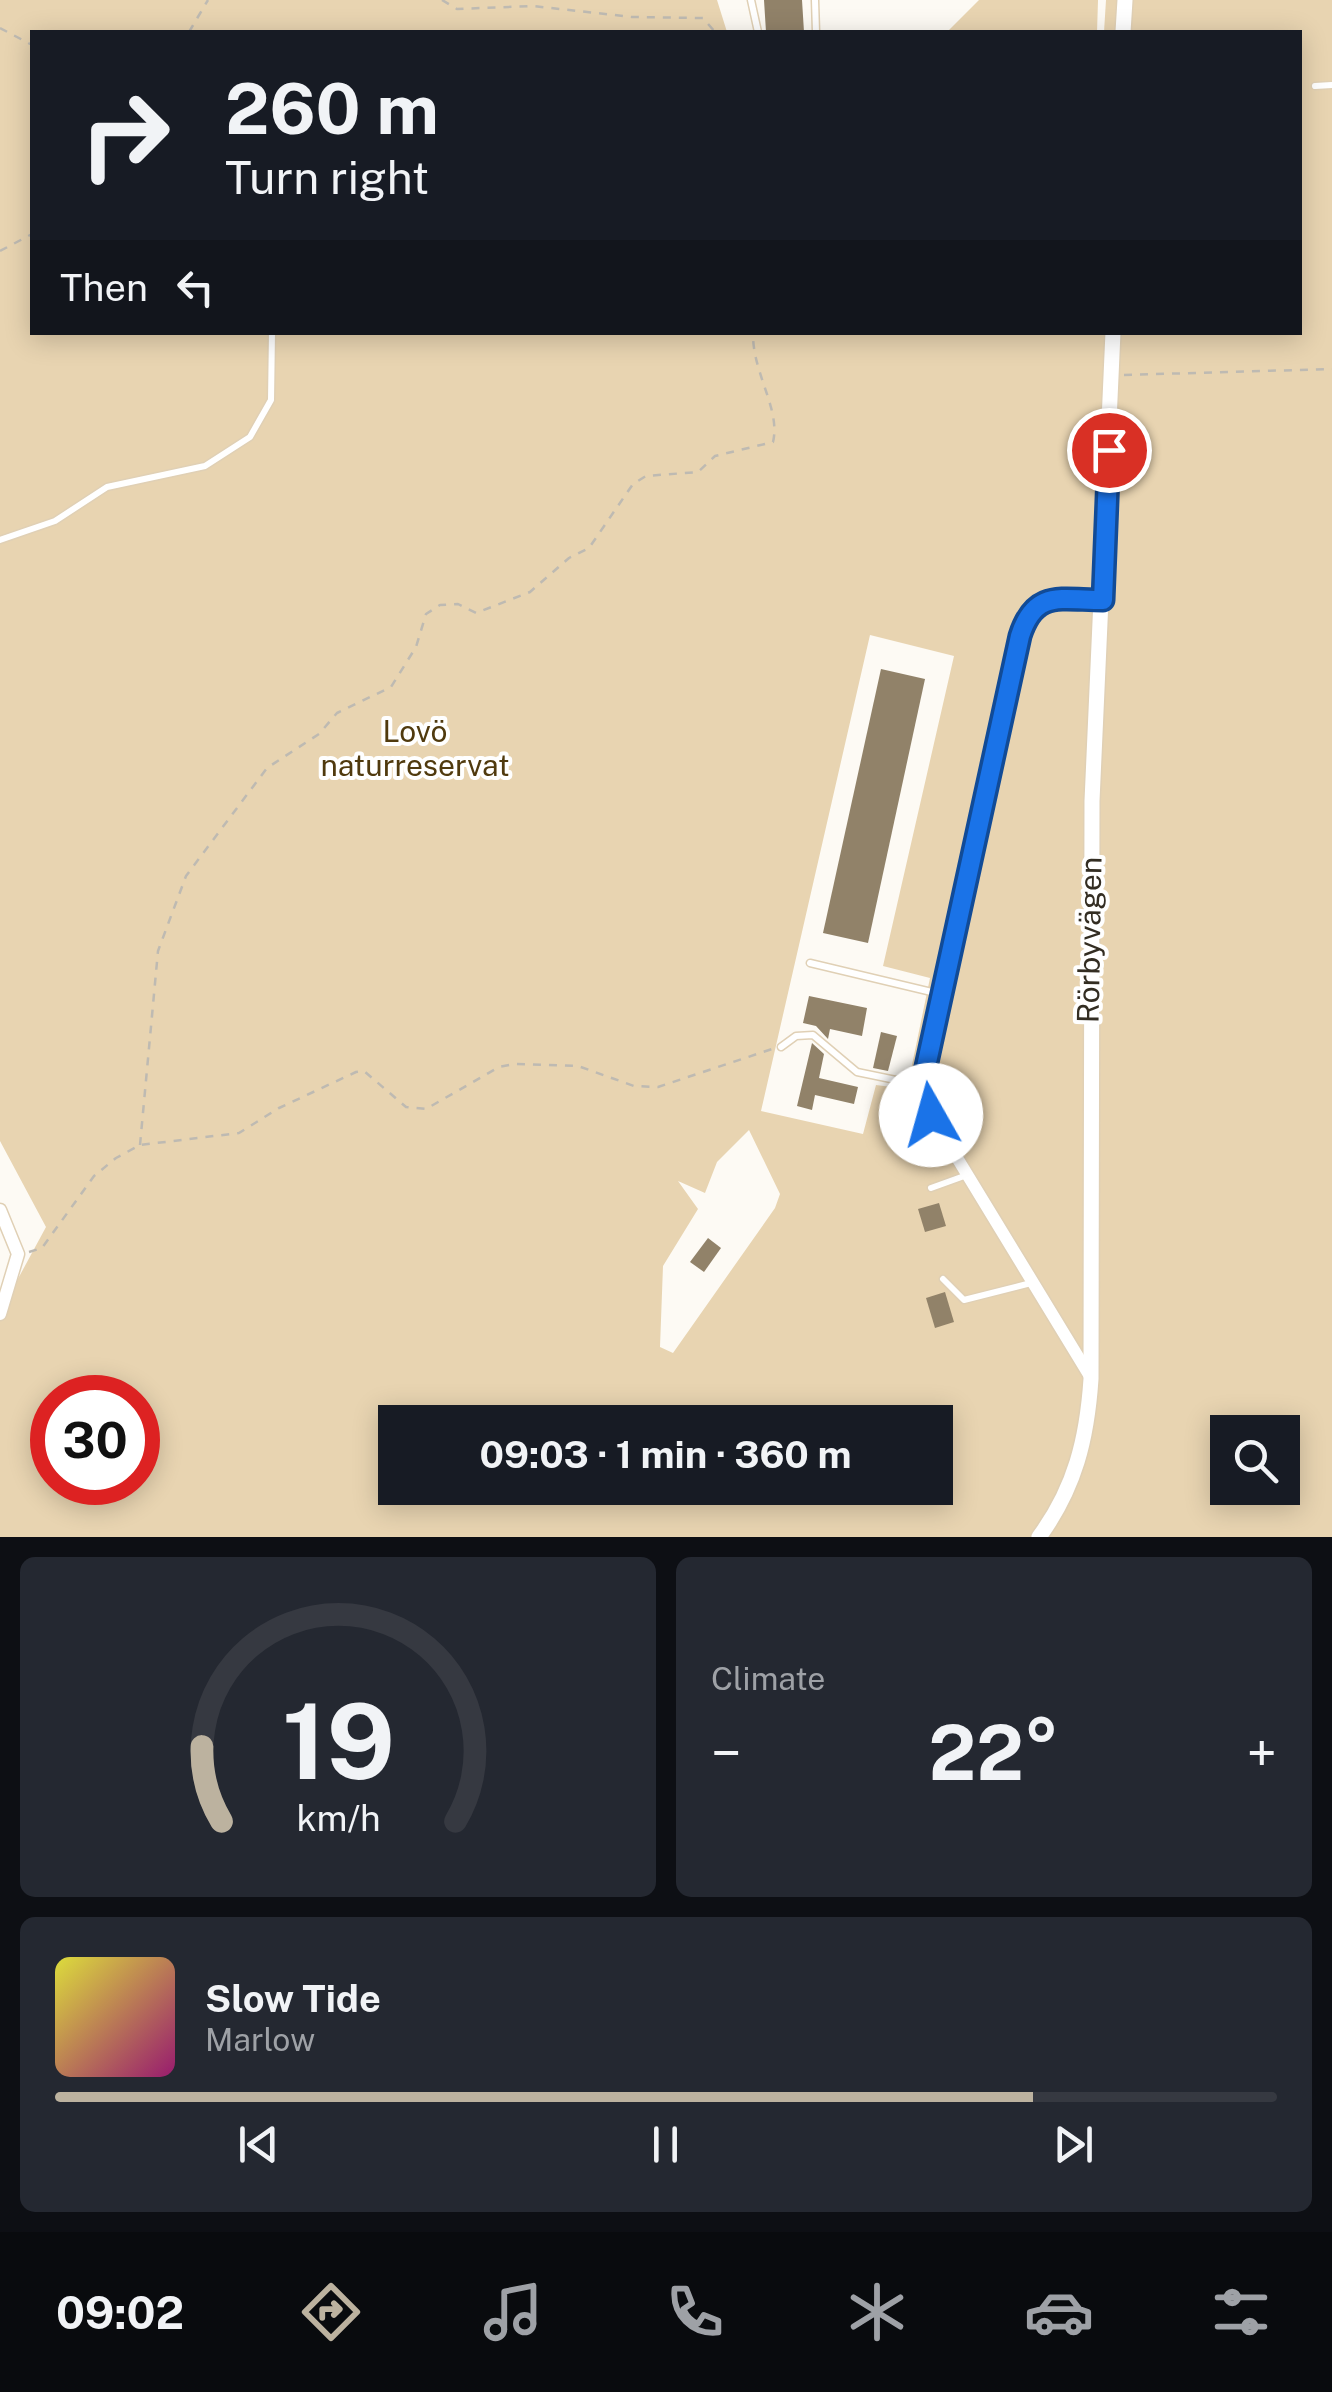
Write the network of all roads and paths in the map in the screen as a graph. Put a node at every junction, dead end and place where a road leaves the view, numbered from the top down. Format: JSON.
{"nodes":[{"id":1,"x":208,"y":0,"type":"edge"},
{"id":2,"x":442,"y":0,"type":"edge"},
{"id":3,"x":752,"y":0,"type":"edge"},
{"id":4,"x":815,"y":0,"type":"edge"},
{"id":5,"x":1125,"y":0,"type":"edge"},
{"id":6,"x":0,"y":28,"type":"edge"},
{"id":7,"x":190,"y":30,"type":"edge"},
{"id":8,"x":714,"y":30,"type":"edge"},
{"id":9,"x":758,"y":30,"type":"edge"},
{"id":10,"x":816,"y":30,"type":"edge"},
{"id":11,"x":1123,"y":30,"type":"edge"},
{"id":12,"x":30,"y":44,"type":"edge"},
{"id":13,"x":1332,"y":84,"type":"edge"},
{"id":14,"x":1315,"y":86,"type":"dead end"},
{"id":15,"x":30,"y":235,"type":"edge"},
{"id":16,"x":0,"y":251,"type":"edge"},
{"id":17,"x":272,"y":335,"type":"edge"},
{"id":18,"x":753,"y":335,"type":"edge"},
{"id":19,"x":1113,"y":335,"type":"edge"},
{"id":20,"x":1332,"y":369,"type":"edge"},
{"id":21,"x":1112,"y":375,"type":"junction"},
{"id":22,"x":0,"y":540,"type":"edge"},
{"id":23,"x":1103,"y":600,"type":"junction"},
{"id":24,"x":810,"y":963,"type":"dead end"},
{"id":25,"x":940,"y":994,"type":"junction"},
{"id":26,"x":781,"y":1046,"type":"joint"},
{"id":27,"x":922,"y":1085,"type":"junction"},
{"id":28,"x":969,"y":1107,"type":"dead end"},
{"id":29,"x":140,"y":1144,"type":"junction"},
{"id":30,"x":958,"y":1156,"type":"junction"},
{"id":31,"x":968,"y":1175,"type":"junction"},
{"id":32,"x":931,"y":1188,"type":"dead end"},
{"id":33,"x":0,"y":1210,"type":"edge"},
{"id":34,"x":18,"y":1254,"type":"junction"},
{"id":35,"x":943,"y":1279,"type":"dead end"},
{"id":36,"x":1030,"y":1283,"type":"junction"},
{"id":37,"x":0,"y":1314,"type":"edge"},
{"id":38,"x":1092,"y":1379,"type":"junction"},
{"id":39,"x":1039,"y":1537,"type":"edge"}],
"edges":[{"from":1,"to":7,"type":"path"},
{"from":2,"to":8,"type":"path"},
{"from":3,"to":9,"type":"lane"},
{"from":4,"to":10,"type":"lane"},
{"from":5,"to":11,"type":"street"},
{"from":6,"to":12,"type":"path"},
{"from":13,"to":14,"type":"lane"},
{"from":15,"to":16,"type":"path"},
{"from":17,"to":22,"type":"lane"},
{"from":18,"to":29,"type":"path"},
{"from":19,"to":21,"type":"street","name":"Rörbyvägen"},
{"from":20,"to":21,"type":"path"},
{"from":21,"to":23,"type":"street","name":"Rörbyvägen"},
{"from":23,"to":25,"type":"street"},
{"from":23,"to":38,"type":"street","name":"Rörbyvägen"},
{"from":24,"to":25,"type":"lane"},
{"from":25,"to":27,"type":"street"},
{"from":26,"to":27,"type":"lane"},
{"from":26,"to":29,"type":"path"},
{"from":27,"to":30,"type":"street"},
{"from":28,"to":30,"type":"lane"},
{"from":29,"to":34,"type":"path"},
{"from":30,"to":31,"type":"street"},
{"from":31,"to":32,"type":"lane"},
{"from":31,"to":36,"type":"street"},
{"from":33,"to":34,"type":"street"},
{"from":34,"to":37,"type":"street"},
{"from":35,"to":36,"type":"lane"},
{"from":36,"to":38,"type":"street"},
{"from":38,"to":39,"type":"street","name":"Rörbyvägen"}]}
